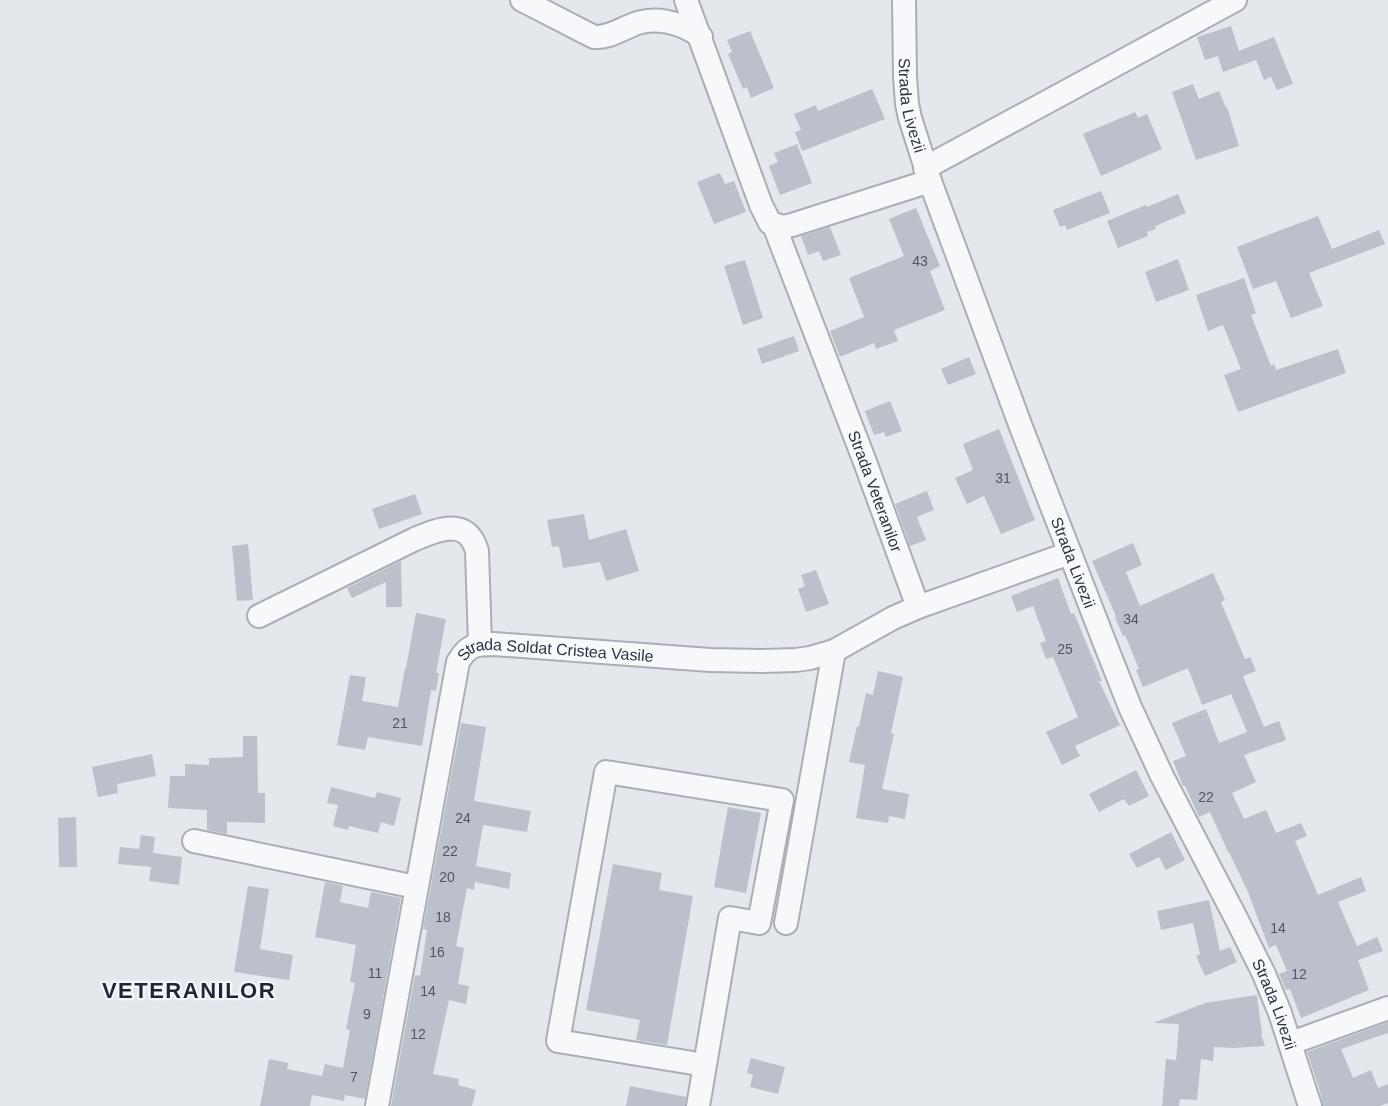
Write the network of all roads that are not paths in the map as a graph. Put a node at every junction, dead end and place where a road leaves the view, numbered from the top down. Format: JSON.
{"nodes":[{"id":1,"x":522,"y":0,"type":"edge"},
{"id":2,"x":686,"y":0,"type":"edge"},
{"id":3,"x":904,"y":0,"type":"edge"},
{"id":4,"x":1235,"y":0,"type":"edge"},
{"id":5,"x":701,"y":37,"type":"junction"},
{"id":6,"x":928,"y":174,"type":"junction"},
{"id":7,"x":774,"y":225,"type":"junction"},
{"id":8,"x":1070,"y":553,"type":"junction"},
{"id":9,"x":918,"y":607,"type":"junction"},
{"id":10,"x":259,"y":616,"type":"dead end"},
{"id":11,"x":480,"y":644,"type":"junction"},
{"id":12,"x":834,"y":651,"type":"junction"},
{"id":13,"x":194,"y":841,"type":"dead end"},
{"id":14,"x":416,"y":887,"type":"junction"},
{"id":15,"x":786,"y":923,"type":"dead end"},
{"id":16,"x":1388,"y":1008,"type":"edge"},
{"id":17,"x":1291,"y":1043,"type":"junction"},
{"id":18,"x":705,"y":1065,"type":"junction"},
{"id":19,"x":377,"y":1106,"type":"edge"},
{"id":20,"x":698,"y":1106,"type":"edge"},
{"id":21,"x":1310,"y":1106,"type":"edge"}],
"edges":[{"from":1,"to":5,"type":"street"},
{"from":2,"to":5,"type":"street","name":"Strada Veteranilor"},
{"from":3,"to":6,"type":"street","name":"Strada Livezii"},
{"from":4,"to":6,"type":"street"},
{"from":5,"to":7,"type":"street","name":"Strada Veteranilor"},
{"from":6,"to":7,"type":"street"},
{"from":6,"to":8,"type":"street","name":"Strada Livezii"},
{"from":7,"to":9,"type":"street","name":"Strada Veteranilor"},
{"from":8,"to":9,"type":"street"},
{"from":8,"to":17,"type":"street","name":"Strada Livezii"},
{"from":9,"to":12,"type":"street","name":"Strada Soldat Cristea Vasile"},
{"from":10,"to":11,"type":"street"},
{"from":11,"to":12,"type":"street","name":"Strada Soldat Cristea Vasile"},
{"from":11,"to":14,"type":"street","name":"Strada Soldat Cristea Vasile"},
{"from":12,"to":15,"type":"street"},
{"from":13,"to":14,"type":"street"},
{"from":14,"to":19,"type":"street","name":"Strada Soldat Cristea Vasile"},
{"from":16,"to":17,"type":"street"},
{"from":17,"to":21,"type":"street","name":"Strada Livezii"},
{"from":18,"to":18,"type":"street"},
{"from":18,"to":20,"type":"street"}]}
